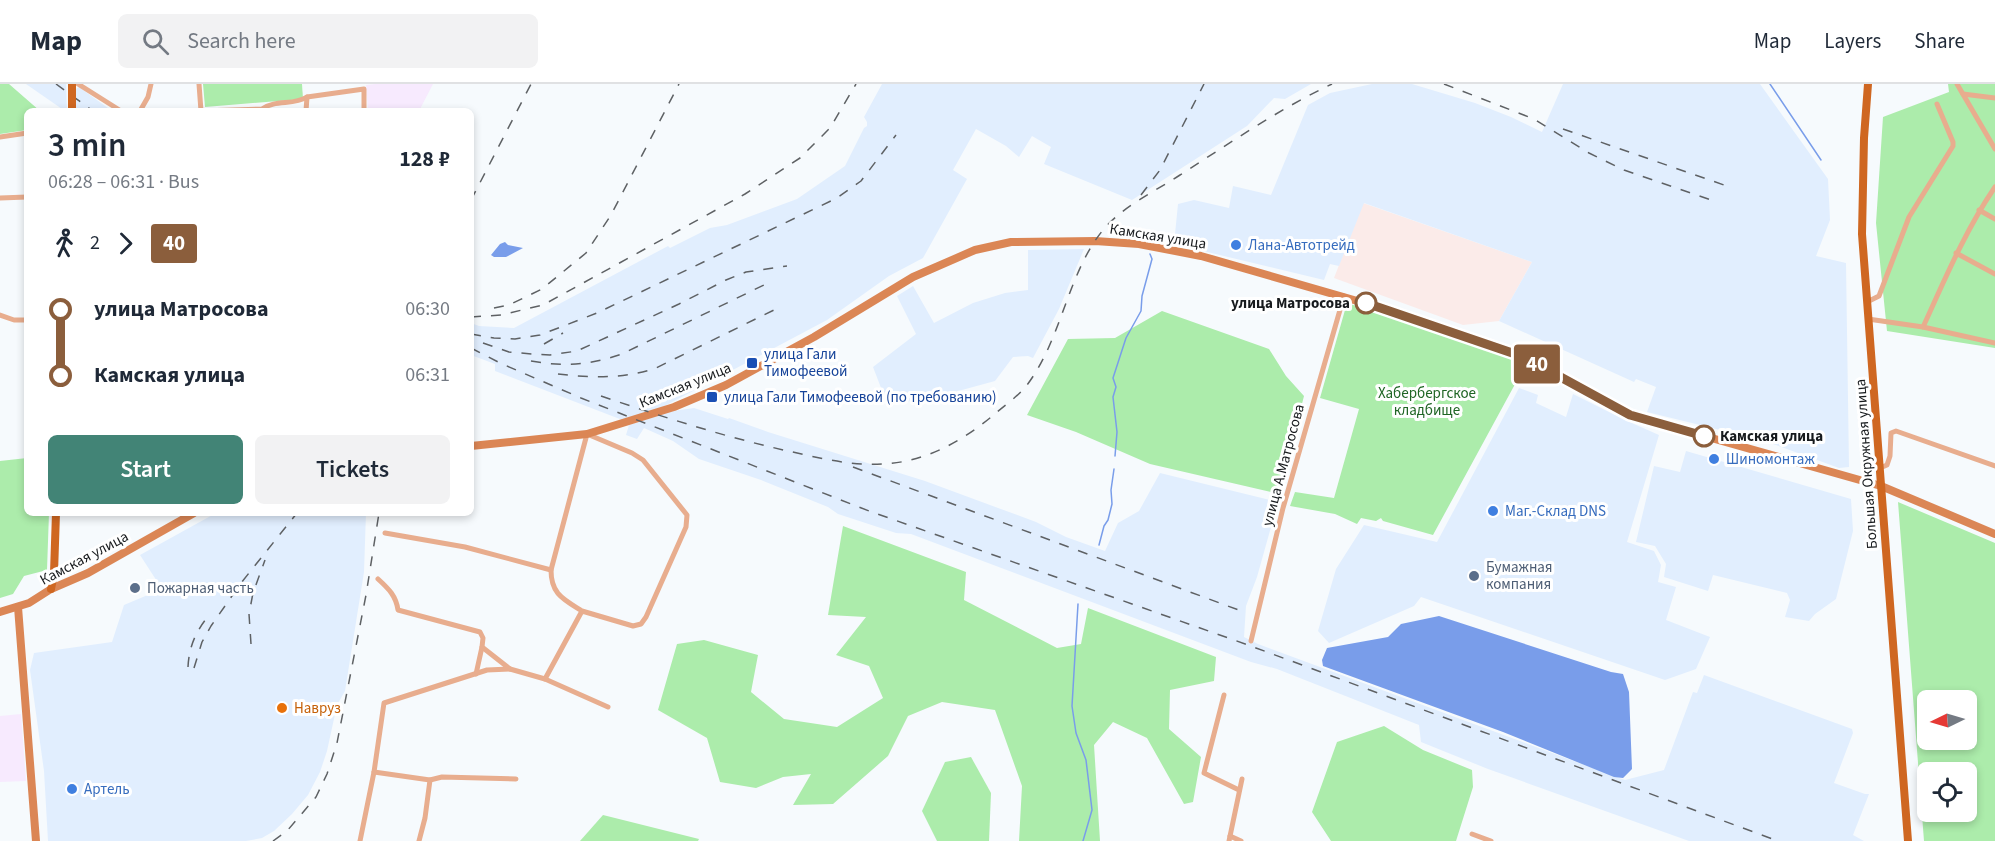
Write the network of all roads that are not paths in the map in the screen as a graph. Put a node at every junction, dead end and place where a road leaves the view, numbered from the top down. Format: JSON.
{"nodes":[{"id":1,"x":72,"y":84,"type":"edge"},
{"id":2,"x":78,"y":84,"type":"edge"},
{"id":3,"x":151,"y":84,"type":"edge"},
{"id":4,"x":199,"y":84,"type":"edge"},
{"id":5,"x":1868,"y":84,"type":"edge"},
{"id":6,"x":1957,"y":84,"type":"edge"},
{"id":7,"x":1963,"y":94,"type":"junction"},
{"id":8,"x":307,"y":97,"type":"junction"},
{"id":9,"x":1995,"y":98,"type":"edge"},
{"id":10,"x":1937,"y":104,"type":"dead end"},
{"id":11,"x":72,"y":108,"type":"edge"},
{"id":12,"x":116,"y":108,"type":"edge"},
{"id":13,"x":142,"y":108,"type":"edge"},
{"id":14,"x":201,"y":108,"type":"edge"},
{"id":15,"x":263,"y":108,"type":"edge"},
{"id":16,"x":306,"y":108,"type":"edge"},
{"id":17,"x":364,"y":108,"type":"edge"},
{"id":18,"x":24,"y":133,"type":"edge"},
{"id":19,"x":0,"y":137,"type":"edge"},
{"id":20,"x":1995,"y":149,"type":"edge"},
{"id":21,"x":1995,"y":187,"type":"edge"},
{"id":22,"x":24,"y":197,"type":"edge"},
{"id":23,"x":0,"y":198,"type":"edge"},
{"id":24,"x":1979,"y":210,"type":"junction"},
{"id":25,"x":1995,"y":219,"type":"edge"},
{"id":26,"x":1956,"y":253,"type":"junction"},
{"id":27,"x":1995,"y":274,"type":"edge"},
{"id":28,"x":1344,"y":296,"type":"junction"},
{"id":29,"x":1867,"y":302,"type":"junction"},
{"id":30,"x":0,"y":315,"type":"edge"},
{"id":31,"x":1869,"y":319,"type":"junction"},
{"id":32,"x":24,"y":320,"type":"edge"},
{"id":33,"x":1923,"y":327,"type":"junction"},
{"id":34,"x":1995,"y":343,"type":"edge"},
{"id":35,"x":587,"y":434,"type":"junction"},
{"id":36,"x":474,"y":446,"type":"edge"},
{"id":37,"x":1995,"y":466,"type":"edge"},
{"id":38,"x":1880,"y":468,"type":"junction"},
{"id":39,"x":1881,"y":486,"type":"junction"},
{"id":40,"x":56,"y":516,"type":"edge"},
{"id":41,"x":189,"y":516,"type":"edge"},
{"id":42,"x":385,"y":532,"type":"dead end"},
{"id":43,"x":1995,"y":534,"type":"edge"},
{"id":44,"x":550,"y":570,"type":"junction"},
{"id":45,"x":378,"y":579,"type":"dead end"},
{"id":46,"x":51,"y":589,"type":"junction"},
{"id":47,"x":18,"y":608,"type":"junction"},
{"id":48,"x":582,"y":610,"type":"junction"},
{"id":49,"x":0,"y":612,"type":"edge"},
{"id":50,"x":1251,"y":641,"type":"dead end"},
{"id":51,"x":482,"y":647,"type":"junction"},
{"id":52,"x":510,"y":669,"type":"junction"},
{"id":53,"x":477,"y":674,"type":"junction"},
{"id":54,"x":545,"y":679,"type":"junction"},
{"id":55,"x":1224,"y":695,"type":"dead end"},
{"id":56,"x":608,"y":707,"type":"dead end"},
{"id":57,"x":374,"y":772,"type":"junction"},
{"id":58,"x":516,"y":779,"type":"dead end"},
{"id":59,"x":1242,"y":779,"type":"dead end"},
{"id":60,"x":430,"y":780,"type":"junction"},
{"id":61,"x":1239,"y":790,"type":"junction"},
{"id":62,"x":1472,"y":834,"type":"dead end"},
{"id":63,"x":1229,"y":838,"type":"edge"},
{"id":64,"x":36,"y":841,"type":"edge"},
{"id":65,"x":360,"y":841,"type":"edge"},
{"id":66,"x":419,"y":841,"type":"edge"},
{"id":67,"x":1241,"y":841,"type":"edge"},
{"id":68,"x":1491,"y":841,"type":"edge"},
{"id":69,"x":1908,"y":841,"type":"edge"}],
"edges":[{"from":1,"to":11,"type":"main road","bridge":true},
{"from":2,"to":12,"type":"street"},
{"from":3,"to":13,"type":"street"},
{"from":4,"to":14,"type":"street"},
{"from":5,"to":29,"type":"main road","name":"Большая Окружная улица"},
{"from":6,"to":7,"type":"street"},
{"from":7,"to":9,"type":"street"},
{"from":7,"to":20,"type":"street"},
{"from":8,"to":15,"type":"street"},
{"from":8,"to":16,"type":"street"},
{"from":8,"to":17,"type":"street"},
{"from":10,"to":29,"type":"street"},
{"from":18,"to":19,"type":"street"},
{"from":21,"to":24,"type":"street"},
{"from":22,"to":23,"type":"street"},
{"from":24,"to":25,"type":"street"},
{"from":24,"to":26,"type":"street"},
{"from":26,"to":27,"type":"street"},
{"from":26,"to":33,"type":"street"},
{"from":28,"to":35,"type":"main road","name":"Камская улица"},
{"from":28,"to":39,"type":"main road","name":"Камская улица"},
{"from":28,"to":50,"type":"street","name":"улица А.Матросова"},
{"from":29,"to":31,"type":"main road","name":"Большая Окружная улица"},
{"from":30,"to":32,"type":"street"},
{"from":31,"to":33,"type":"street"},
{"from":31,"to":38,"type":"main road","name":"Большая Окружная улица"},
{"from":33,"to":34,"type":"street"},
{"from":35,"to":36,"type":"main road","name":"Камская улица"},
{"from":35,"to":44,"type":"street"},
{"from":35,"to":48,"type":"street"},
{"from":37,"to":38,"type":"street"},
{"from":38,"to":39,"type":"main road","name":"Большая Окружная улица"},
{"from":39,"to":43,"type":"main road","name":"Камская улица"},
{"from":39,"to":69,"type":"main road","name":"Большая Окружная улица"},
{"from":40,"to":46,"type":"main road"},
{"from":41,"to":46,"type":"main road","name":"Камская улица"},
{"from":42,"to":44,"type":"street"},
{"from":44,"to":48,"type":"street"},
{"from":45,"to":51,"type":"street"},
{"from":46,"to":47,"type":"main road","name":"Камская улица"},
{"from":47,"to":49,"type":"main road","name":"Камская улица"},
{"from":47,"to":64,"type":"main road"},
{"from":48,"to":54,"type":"street"},
{"from":51,"to":52,"type":"street"},
{"from":51,"to":53,"type":"street"},
{"from":52,"to":53,"type":"street"},
{"from":52,"to":54,"type":"street"},
{"from":53,"to":57,"type":"street"},
{"from":54,"to":56,"type":"street"},
{"from":55,"to":61,"type":"street"},
{"from":57,"to":60,"type":"street"},
{"from":57,"to":65,"type":"street"},
{"from":58,"to":60,"type":"street"},
{"from":59,"to":61,"type":"street"},
{"from":60,"to":66,"type":"street"},
{"from":61,"to":63,"type":"street"},
{"from":62,"to":68,"type":"street"},
{"from":63,"to":67,"type":"street"}]}
